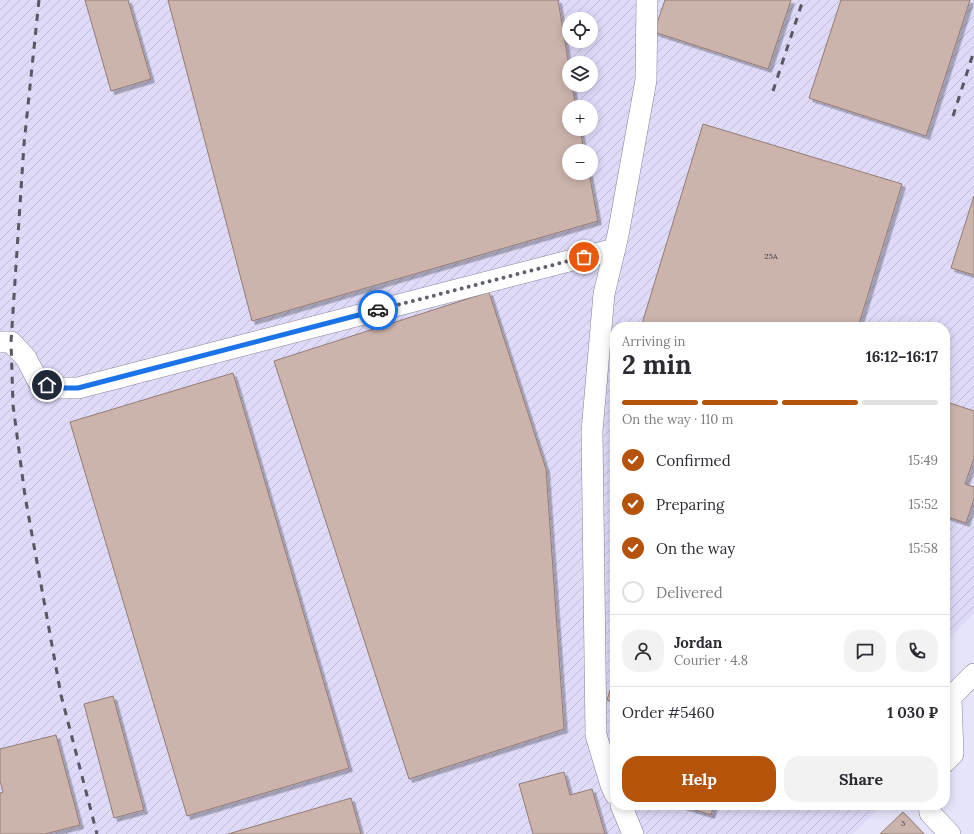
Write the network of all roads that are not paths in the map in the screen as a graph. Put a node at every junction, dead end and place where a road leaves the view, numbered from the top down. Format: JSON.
{"nodes":[{"id":1,"x":647,"y":0,"type":"edge"},
{"id":2,"x":615,"y":249,"type":"junction"},
{"id":3,"x":0,"y":342,"type":"edge"},
{"id":4,"x":974,"y":674,"type":"edge"},
{"id":5,"x":950,"y":757,"type":"edge"},
{"id":6,"x":610,"y":778,"type":"edge"},
{"id":7,"x":623,"y":810,"type":"edge"},
{"id":8,"x":930,"y":810,"type":"edge"},
{"id":9,"x":633,"y":834,"type":"edge"},
{"id":10,"x":950,"y":834,"type":"edge"}],
"edges":[{"from":1,"to":2,"type":"lane"},
{"from":2,"to":3,"type":"lane"},
{"from":2,"to":6,"type":"lane"},
{"from":4,"to":5,"type":"lane"},
{"from":7,"to":9,"type":"lane"},
{"from":8,"to":10,"type":"lane"}]}
